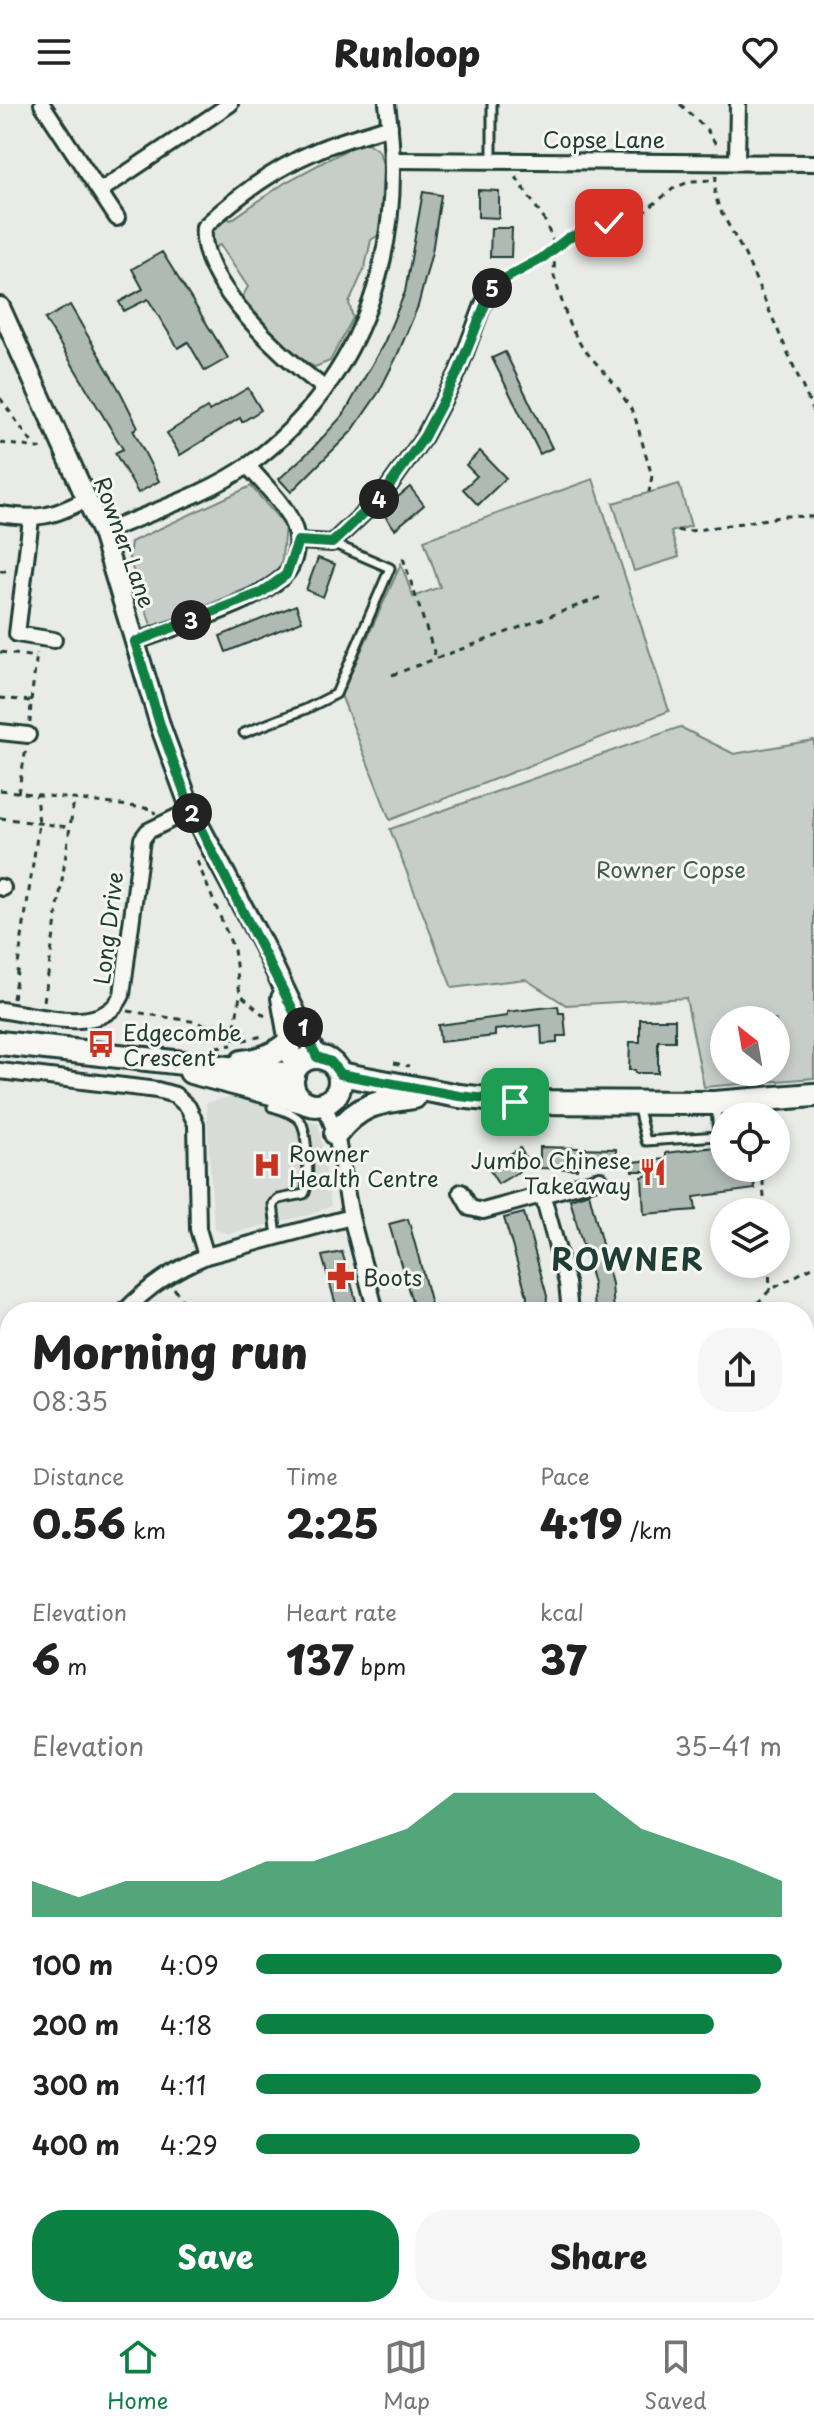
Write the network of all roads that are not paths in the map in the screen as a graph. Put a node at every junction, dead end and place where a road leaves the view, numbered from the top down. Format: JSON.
{"nodes":[{"id":1,"x":42,"y":104,"type":"edge"},
{"id":2,"x":230,"y":104,"type":"edge"},
{"id":3,"x":387,"y":104,"type":"edge"},
{"id":4,"x":492,"y":104,"type":"edge"},
{"id":5,"x":738,"y":104,"type":"edge"},
{"id":6,"x":390,"y":126,"type":"junction"},
{"id":7,"x":394,"y":160,"type":"junction"},
{"id":8,"x":498,"y":160,"type":"junction"},
{"id":9,"x":737,"y":161,"type":"junction"},
{"id":10,"x":814,"y":163,"type":"edge"},
{"id":11,"x":100,"y":191,"type":"junction"},
{"id":12,"x":117,"y":218,"type":"dead end"},
{"id":13,"x":493,"y":285,"type":"road end"},
{"id":14,"x":0,"y":307,"type":"edge"},
{"id":15,"x":7,"y":340,"type":"edge"},
{"id":16,"x":324,"y":388,"type":"junction"},
{"id":17,"x":248,"y":466,"type":"junction"},
{"id":18,"x":87,"y":499,"type":"junction"},
{"id":19,"x":0,"y":514,"type":"edge"},
{"id":20,"x":31,"y":519,"type":"junction"},
{"id":21,"x":102,"y":533,"type":"junction"},
{"id":22,"x":298,"y":541,"type":"junction"},
{"id":23,"x":332,"y":543,"type":"junction"},
{"id":24,"x":47,"y":639,"type":"road end"},
{"id":25,"x":135,"y":642,"type":"junction"},
{"id":26,"x":0,"y":732,"type":"edge"},
{"id":27,"x":244,"y":733,"type":"dead end"},
{"id":28,"x":28,"y":735,"type":"dead end"},
{"id":29,"x":191,"y":810,"type":"junction"},
{"id":30,"x":275,"y":971,"type":"junction"},
{"id":31,"x":0,"y":1010,"type":"edge"},
{"id":32,"x":0,"y":1043,"type":"edge"},
{"id":33,"x":288,"y":1043,"type":"junction"},
{"id":34,"x":317,"y":1057,"type":"junction"},
{"id":35,"x":164,"y":1063,"type":"junction"},
{"id":36,"x":217,"y":1065,"type":"junction"},
{"id":37,"x":0,"y":1071,"type":"edge"},
{"id":38,"x":294,"y":1073,"type":"junction"},
{"id":39,"x":326,"y":1092,"type":"junction"},
{"id":40,"x":814,"y":1095,"type":"edge"},
{"id":41,"x":459,"y":1096,"type":"junction"},
{"id":42,"x":414,"y":1097,"type":"junction"},
{"id":43,"x":727,"y":1102,"type":"edge"},
{"id":44,"x":637,"y":1103,"type":"junction"},
{"id":45,"x":710,"y":1103,"type":"edge"},
{"id":46,"x":272,"y":1107,"type":"dead end"},
{"id":47,"x":336,"y":1134,"type":"junction"},
{"id":48,"x":710,"y":1137,"type":"edge"},
{"id":49,"x":600,"y":1179,"type":"dead end"},
{"id":50,"x":461,"y":1192,"type":"dead end"},
{"id":51,"x":542,"y":1193,"type":"junction"},
{"id":52,"x":351,"y":1217,"type":"junction"},
{"id":53,"x":277,"y":1237,"type":"junction"},
{"id":54,"x":206,"y":1256,"type":"junction"},
{"id":55,"x":133,"y":1302,"type":"edge"},
{"id":56,"x":373,"y":1302,"type":"edge"},
{"id":57,"x":569,"y":1302,"type":"edge"}],
"edges":[{"from":1,"to":11,"type":"street"},
{"from":2,"to":11,"type":"street"},
{"from":3,"to":6,"type":"street"},
{"from":4,"to":8,"type":"lane"},
{"from":5,"to":9,"type":"street"},
{"from":6,"to":7,"type":"street"},
{"from":6,"to":16,"type":"street"},
{"from":7,"to":8,"type":"street","name":"Copse Lane"},
{"from":7,"to":16,"type":"street"},
{"from":8,"to":9,"type":"street","name":"Copse Lane"},
{"from":9,"to":10,"type":"street","name":"Copse Lane"},
{"from":11,"to":12,"type":"street"},
{"from":13,"to":23,"type":"street"},
{"from":14,"to":15,"type":"street","name":"Rowner Lane"},
{"from":15,"to":18,"type":"street","name":"Rowner Lane"},
{"from":16,"to":17,"type":"street"},
{"from":17,"to":21,"type":"street"},
{"from":17,"to":22,"type":"street"},
{"from":18,"to":20,"type":"street"},
{"from":18,"to":21,"type":"street","name":"Rowner Lane"},
{"from":19,"to":20,"type":"street"},
{"from":20,"to":24,"type":"street"},
{"from":21,"to":25,"type":"street","name":"Rowner Lane"},
{"from":22,"to":23,"type":"street"},
{"from":22,"to":25,"type":"street"},
{"from":23,"to":27,"type":"lane"},
{"from":25,"to":29,"type":"street","name":"Rowner Lane"},
{"from":26,"to":28,"type":"street"},
{"from":29,"to":30,"type":"street","name":"Rowner Lane"},
{"from":29,"to":31,"type":"street","name":"Long Drive"},
{"from":30,"to":33,"type":"street","name":"Rowner Lane"},
{"from":30,"to":34,"type":"street","name":"Rowner Lane"},
{"from":32,"to":35,"type":"main road"},
{"from":33,"to":36,"type":"main road"},
{"from":33,"to":38,"type":"street","name":"Rowner Lane"},
{"from":34,"to":38,"type":"main road"},
{"from":34,"to":39,"type":"main road"},
{"from":35,"to":36,"type":"main road"},
{"from":35,"to":39,"type":"main road"},
{"from":36,"to":38,"type":"main road"},
{"from":37,"to":54,"type":"street"},
{"from":38,"to":39,"type":"main road"},
{"from":39,"to":41,"type":"main road"},
{"from":39,"to":42,"type":"main road"},
{"from":39,"to":47,"type":"street"},
{"from":40,"to":43,"type":"main road"},
{"from":41,"to":42,"type":"main road"},
{"from":41,"to":44,"type":"main road"},
{"from":42,"to":47,"type":"main road"},
{"from":44,"to":45,"type":"main road"},
{"from":44,"to":48,"type":"lane"},
{"from":46,"to":53,"type":"lane"},
{"from":47,"to":52,"type":"street"},
{"from":49,"to":51,"type":"street"},
{"from":50,"to":51,"type":"street"},
{"from":51,"to":57,"type":"street"},
{"from":52,"to":53,"type":"street"},
{"from":52,"to":56,"type":"street"},
{"from":53,"to":54,"type":"street"},
{"from":54,"to":55,"type":"street"}]}
